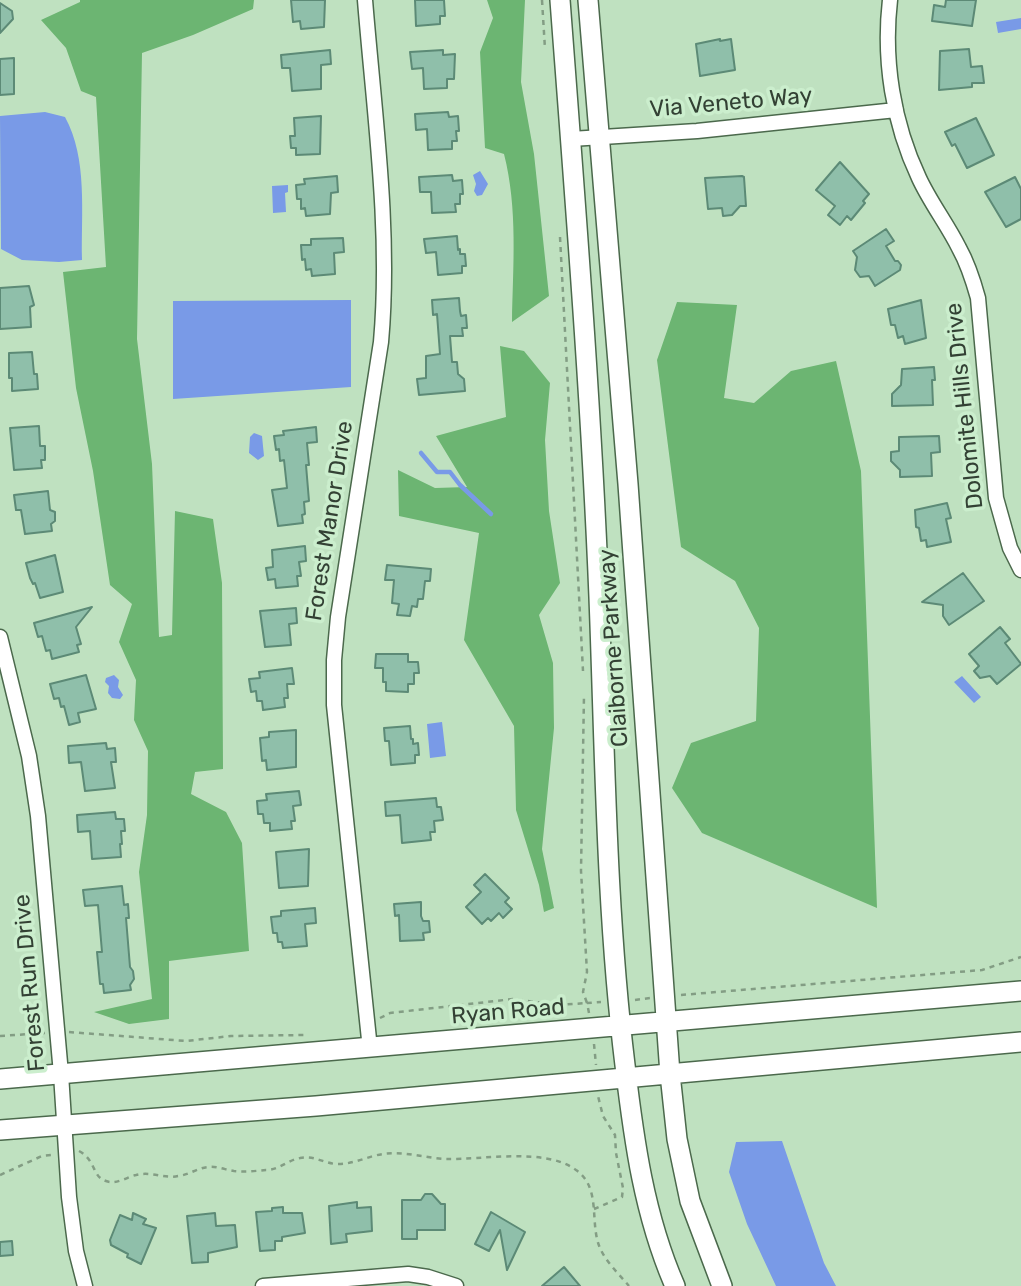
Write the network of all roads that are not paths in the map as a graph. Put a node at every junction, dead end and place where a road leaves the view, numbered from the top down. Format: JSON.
{"nodes":[{"id":1,"x":365,"y":0,"type":"edge"},
{"id":2,"x":560,"y":0,"type":"edge"},
{"id":3,"x":588,"y":0,"type":"edge"},
{"id":4,"x":890,"y":0,"type":"edge"},
{"id":5,"x":895,"y":110,"type":"junction"},
{"id":6,"x":599,"y":137,"type":"junction"},
{"id":7,"x":571,"y":139,"type":"junction"},
{"id":8,"x":1021,"y":570,"type":"edge"},
{"id":9,"x":0,"y":637,"type":"edge"},
{"id":10,"x":1021,"y":991,"type":"edge"},
{"id":11,"x":666,"y":1023,"type":"junction"},
{"id":12,"x":620,"y":1026,"type":"junction"},
{"id":13,"x":1021,"y":1042,"type":"edge"},
{"id":14,"x":370,"y":1049,"type":"junction"},
{"id":15,"x":61,"y":1074,"type":"junction"},
{"id":16,"x":670,"y":1074,"type":"junction"},
{"id":17,"x":626,"y":1078,"type":"junction"},
{"id":18,"x":0,"y":1079,"type":"edge"},
{"id":19,"x":63,"y":1124,"type":"junction"},
{"id":20,"x":0,"y":1130,"type":"edge"},
{"id":21,"x":86,"y":1286,"type":"edge"},
{"id":22,"x":263,"y":1286,"type":"edge"},
{"id":23,"x":456,"y":1286,"type":"edge"},
{"id":24,"x":675,"y":1286,"type":"edge"},
{"id":25,"x":722,"y":1286,"type":"edge"}],
"edges":[{"from":1,"to":14,"type":"street","name":"Forest Manor Drive"},
{"from":2,"to":7,"type":"main road","name":"Claiborne Parkway"},
{"from":3,"to":6,"type":"main road","name":"Claiborne Parkway"},
{"from":4,"to":5,"type":"street","name":"Dolomite Hills Drive"},
{"from":5,"to":6,"type":"street","name":"Via Veneto Way"},
{"from":5,"to":8,"type":"street","name":"Dolomite Hills Drive"},
{"from":6,"to":7,"type":"street","name":"Via Veneto Way"},
{"from":6,"to":11,"type":"main road","name":"Claiborne Parkway"},
{"from":7,"to":12,"type":"main road","name":"Claiborne Parkway"},
{"from":9,"to":15,"type":"street","name":"Forest Run Drive"},
{"from":10,"to":11,"type":"main road","name":"Ryan Road"},
{"from":11,"to":12,"type":"main road","name":"Ryan Road"},
{"from":11,"to":16,"type":"main road","name":"Claiborne Parkway"},
{"from":12,"to":14,"type":"main road","name":"Ryan Road"},
{"from":12,"to":17,"type":"main road","name":"Claiborne Parkway"},
{"from":13,"to":16,"type":"main road"},
{"from":14,"to":15,"type":"main road","name":"Ryan Road"},
{"from":15,"to":18,"type":"main road","name":"Ryan Road"},
{"from":15,"to":19,"type":"street","name":"Forest Run Drive"},
{"from":16,"to":17,"type":"main road"},
{"from":16,"to":25,"type":"main road","name":"Claiborne Parkway"},
{"from":17,"to":19,"type":"main road"},
{"from":17,"to":24,"type":"main road","name":"Claiborne Parkway"},
{"from":19,"to":20,"type":"main road"},
{"from":19,"to":21,"type":"street","name":"Forest Run Drive"},
{"from":22,"to":23,"type":"street"}]}
